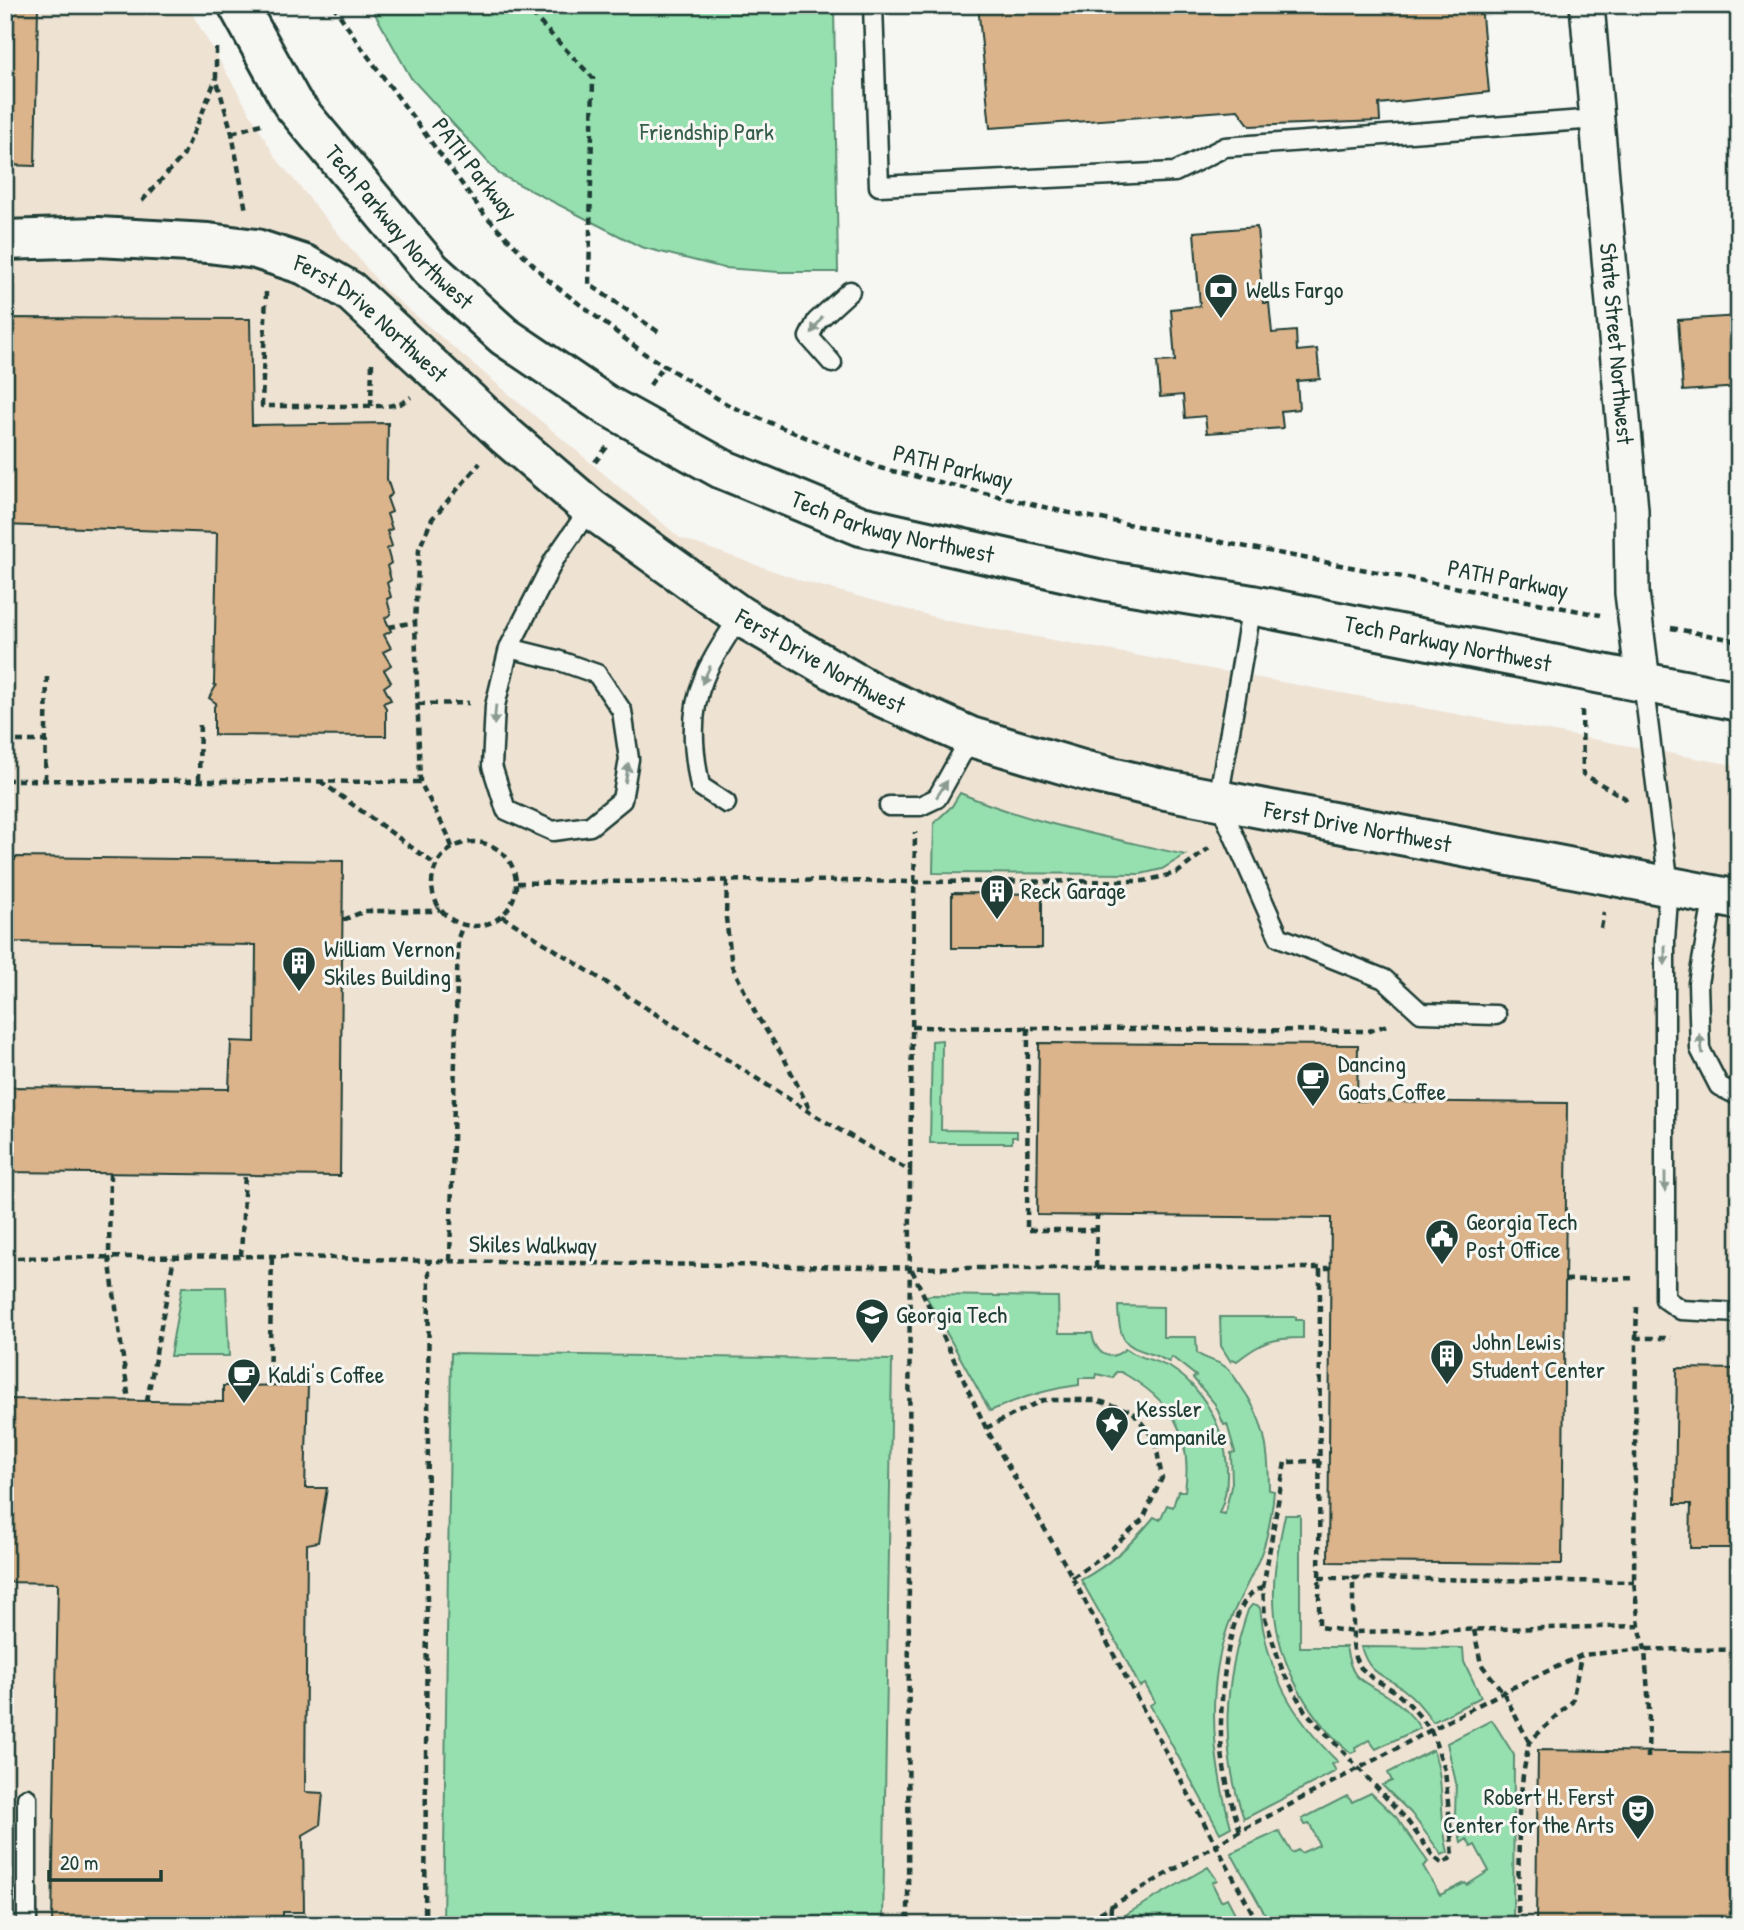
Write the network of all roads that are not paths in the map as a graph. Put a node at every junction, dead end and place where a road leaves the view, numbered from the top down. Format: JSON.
{"nodes":[{"id":1,"x":238,"y":5,"type":"edge"},
{"id":2,"x":873,"y":5,"type":"edge"},
{"id":3,"x":1587,"y":5,"type":"edge"},
{"id":4,"x":1597,"y":119,"type":"junction"},
{"id":5,"x":5,"y":240,"type":"edge"},
{"id":6,"x":850,"y":291,"type":"dead end"},
{"id":7,"x":832,"y":363,"type":"dead end"},
{"id":8,"x":590,"y":508,"type":"junction"},
{"id":9,"x":1252,"y":605,"type":"junction"},
{"id":10,"x":740,"y":616,"type":"junction"},
{"id":11,"x":509,"y":648,"type":"junction"},
{"id":12,"x":1643,"y":682,"type":"junction"},
{"id":13,"x":1739,"y":701,"type":"edge"},
{"id":14,"x":971,"y":737,"type":"junction"},
{"id":15,"x":1218,"y":800,"type":"junction"},
{"id":16,"x":726,"y":803,"type":"dead end"},
{"id":17,"x":889,"y":806,"type":"dead end"},
{"id":18,"x":1669,"y":886,"type":"junction"},
{"id":19,"x":1727,"y":897,"type":"edge"},
{"id":20,"x":1496,"y":1015,"type":"dead end"},
{"id":21,"x":1739,"y":1096,"type":"edge"},
{"id":22,"x":1739,"y":1313,"type":"edge"},
{"id":23,"x":27,"y":1798,"type":"dead end"},
{"id":24,"x":27,"y":1925,"type":"edge"}],
"edges":[{"from":1,"to":9,"type":"street","name":"Tech Parkway Northwest"},
{"from":2,"to":4,"type":"lane"},
{"from":3,"to":4,"type":"street","name":"State Street Northwest"},
{"from":4,"to":12,"type":"street","name":"State Street Northwest"},
{"from":5,"to":8,"type":"street","name":"Ferst Drive Northwest"},
{"from":6,"to":7,"type":"lane","one_way":true},
{"from":8,"to":10,"type":"street","name":"Ferst Drive Northwest"},
{"from":8,"to":11,"type":"lane"},
{"from":9,"to":12,"type":"street","name":"Tech Parkway Northwest"},
{"from":9,"to":15,"type":"lane"},
{"from":10,"to":14,"type":"street","name":"Ferst Drive Northwest"},
{"from":10,"to":16,"type":"lane","one_way":true},
{"from":11,"to":11,"type":"lane","one_way":true},
{"from":12,"to":13,"type":"street","name":"Tech Parkway Northwest"},
{"from":12,"to":18,"type":"lane"},
{"from":14,"to":15,"type":"street","name":"Ferst Drive Northwest"},
{"from":17,"to":14,"type":"lane","one_way":true},
{"from":15,"to":18,"type":"street","name":"Ferst Drive Northwest"},
{"from":15,"to":20,"type":"lane"},
{"from":18,"to":19,"type":"street","name":"Ferst Drive Northwest"},
{"from":18,"to":22,"type":"lane","one_way":true},
{"from":21,"to":19,"type":"lane","one_way":true},
{"from":23,"to":24,"type":"lane"}]}
